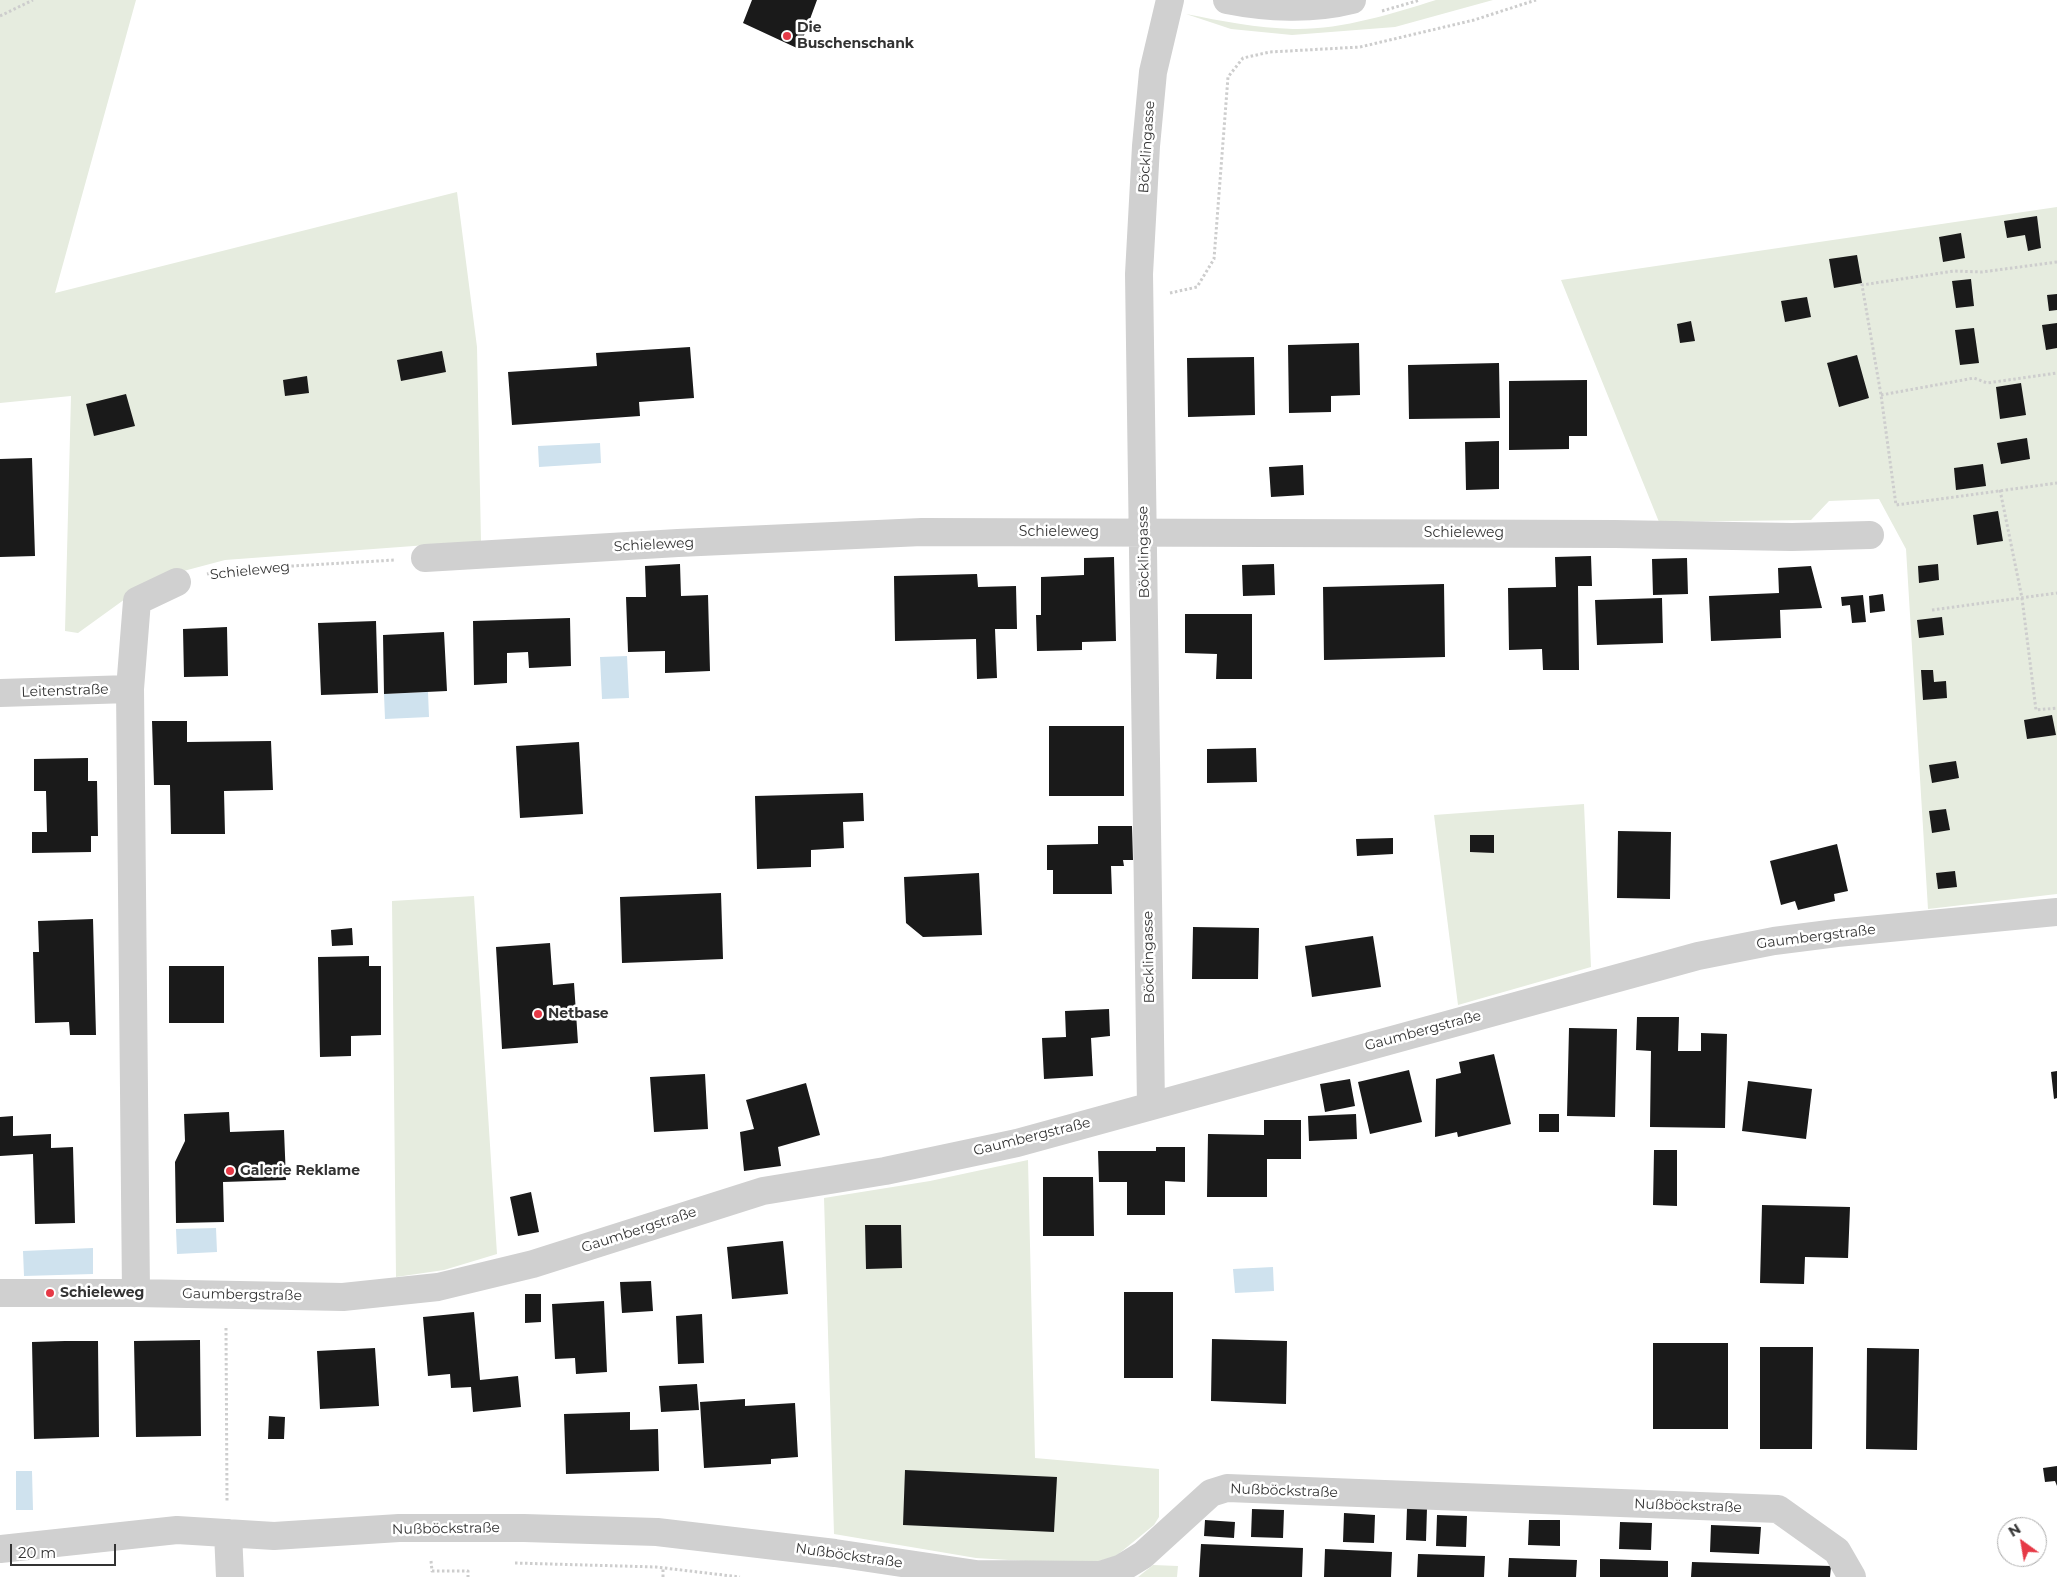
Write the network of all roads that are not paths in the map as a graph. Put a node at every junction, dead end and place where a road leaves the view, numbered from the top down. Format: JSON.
{"nodes":[{"id":1,"x":1170,"y":0,"type":"edge"},
{"id":2,"x":1227,"y":0,"type":"edge"},
{"id":3,"x":1352,"y":0,"type":"edge"},
{"id":4,"x":1144,"y":532,"type":"junction"},
{"id":5,"x":1870,"y":535,"type":"dead end"},
{"id":6,"x":425,"y":558,"type":"road end"},
{"id":7,"x":177,"y":582,"type":"road end"},
{"id":8,"x":130,"y":689,"type":"junction"},
{"id":9,"x":0,"y":693,"type":"edge"},
{"id":10,"x":2057,"y":912,"type":"edge"},
{"id":11,"x":1151,"y":1106,"type":"junction"},
{"id":12,"x":0,"y":1293,"type":"edge"},
{"id":13,"x":136,"y":1293,"type":"junction"},
{"id":14,"x":228,"y":1533,"type":"junction"},
{"id":15,"x":0,"y":1549,"type":"edge"},
{"id":16,"x":230,"y":1577,"type":"edge"},
{"id":17,"x":1852,"y":1577,"type":"edge"}],
"edges":[{"from":1,"to":4,"type":"street","name":"Böcklingasse"},
{"from":2,"to":3,"type":"street"},
{"from":4,"to":5,"type":"street","name":"Schieleweg"},
{"from":4,"to":6,"type":"street","name":"Schieleweg"},
{"from":4,"to":11,"type":"street","name":"Böcklingasse"},
{"from":7,"to":8,"type":"street"},
{"from":8,"to":9,"type":"street","name":"Leitenstraße"},
{"from":8,"to":13,"type":"street"},
{"from":10,"to":11,"type":"street","name":"Gaumbergstraße"},
{"from":11,"to":13,"type":"street","name":"Gaumbergstraße"},
{"from":12,"to":13,"type":"street","name":"Gaumbergstraße"},
{"from":14,"to":15,"type":"street","name":"Nußböckstraße"},
{"from":14,"to":16,"type":"street"},
{"from":14,"to":17,"type":"street","name":"Nußböckstraße"}]}
